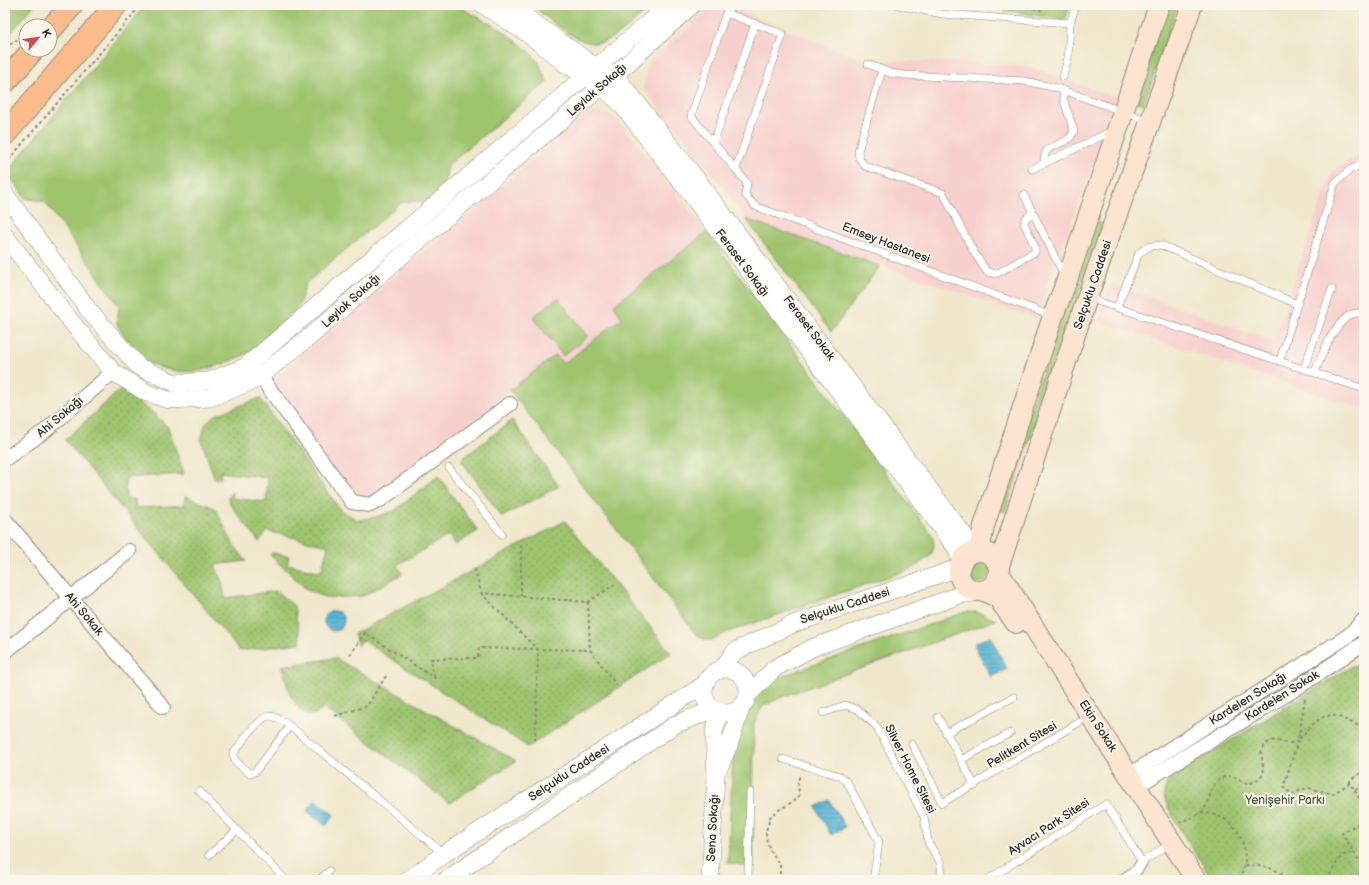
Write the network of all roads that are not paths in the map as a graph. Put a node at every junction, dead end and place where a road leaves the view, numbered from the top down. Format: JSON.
{"nodes":[{"id":1,"x":72,"y":5,"type":"edge"},
{"id":2,"x":116,"y":5,"type":"edge"},
{"id":3,"x":482,"y":5,"type":"edge"},
{"id":4,"x":509,"y":5,"type":"edge"},
{"id":5,"x":669,"y":5,"type":"edge"},
{"id":6,"x":692,"y":5,"type":"edge"},
{"id":7,"x":898,"y":5,"type":"edge"},
{"id":8,"x":1076,"y":5,"type":"edge"},
{"id":9,"x":1160,"y":5,"type":"edge"},
{"id":10,"x":1192,"y":5,"type":"edge"},
{"id":11,"x":58,"y":21,"type":"edge"},
{"id":12,"x":1070,"y":23,"type":"junction"},
{"id":13,"x":754,"y":24,"type":"junction"},
{"id":14,"x":26,"y":58,"type":"edge"},
{"id":15,"x":868,"y":64,"type":"dead end"},
{"id":16,"x":882,"y":70,"type":"junction"},
{"id":17,"x":590,"y":72,"type":"junction"},
{"id":18,"x":1063,"y":77,"type":"dead end"},
{"id":19,"x":608,"y":81,"type":"junction"},
{"id":20,"x":5,"y":82,"type":"edge"},
{"id":21,"x":1063,"y":90,"type":"junction"},
{"id":22,"x":1121,"y":119,"type":"junction"},
{"id":23,"x":1150,"y":121,"type":"junction"},
{"id":24,"x":5,"y":134,"type":"edge"},
{"id":25,"x":714,"y":141,"type":"junction"},
{"id":26,"x":1045,"y":163,"type":"junction"},
{"id":27,"x":1364,"y":164,"type":"edge"},
{"id":28,"x":736,"y":168,"type":"junction"},
{"id":29,"x":1032,"y":169,"type":"dead end"},
{"id":30,"x":5,"y":194,"type":"edge"},
{"id":31,"x":1024,"y":195,"type":"dead end"},
{"id":32,"x":1032,"y":213,"type":"junction"},
{"id":33,"x":5,"y":236,"type":"edge"},
{"id":34,"x":1067,"y":280,"type":"junction"},
{"id":35,"x":1332,"y":289,"type":"dead end"},
{"id":36,"x":1087,"y":298,"type":"junction"},
{"id":37,"x":1298,"y":304,"type":"junction"},
{"id":38,"x":1117,"y":307,"type":"junction"},
{"id":39,"x":1364,"y":313,"type":"edge"},
{"id":40,"x":1053,"y":316,"type":"junction"},
{"id":41,"x":1280,"y":360,"type":"junction"},
{"id":42,"x":1304,"y":368,"type":"junction"},
{"id":43,"x":113,"y":372,"type":"junction"},
{"id":44,"x":1315,"y":372,"type":"junction"},
{"id":45,"x":260,"y":376,"type":"junction"},
{"id":46,"x":1364,"y":389,"type":"edge"},
{"id":47,"x":510,"y":404,"type":"dead end"},
{"id":48,"x":5,"y":459,"type":"edge"},
{"id":49,"x":449,"y":468,"type":"dead end"},
{"id":50,"x":5,"y":520,"type":"edge"},
{"id":51,"x":502,"y":534,"type":"dead end"},
{"id":52,"x":129,"y":551,"type":"dead end"},
{"id":53,"x":968,"y":558,"type":"junction"},
{"id":54,"x":999,"y":569,"type":"junction"},
{"id":55,"x":981,"y":591,"type":"junction"},
{"id":56,"x":71,"y":598,"type":"junction"},
{"id":57,"x":1364,"y":620,"type":"edge"},
{"id":58,"x":1364,"y":643,"type":"edge"},
{"id":59,"x":6,"y":650,"type":"edge"},
{"id":60,"x":721,"y":670,"type":"junction"},
{"id":61,"x":706,"y":684,"type":"junction"},
{"id":62,"x":1014,"y":697,"type":"dead end"},
{"id":63,"x":745,"y":701,"type":"junction"},
{"id":64,"x":163,"y":708,"type":"dead end"},
{"id":65,"x":717,"y":710,"type":"junction"},
{"id":66,"x":823,"y":713,"type":"dead end"},
{"id":67,"x":938,"y":717,"type":"dead end"},
{"id":68,"x":1080,"y":722,"type":"junction"},
{"id":69,"x":289,"y":727,"type":"junction"},
{"id":70,"x":946,"y":733,"type":"junction"},
{"id":71,"x":1010,"y":733,"type":"dead end"},
{"id":72,"x":912,"y":744,"type":"dead end"},
{"id":73,"x":783,"y":759,"type":"dead end"},
{"id":74,"x":961,"y":760,"type":"junction"},
{"id":75,"x":716,"y":776,"type":"junction"},
{"id":76,"x":1130,"y":783,"type":"junction"},
{"id":77,"x":975,"y":786,"type":"junction"},
{"id":78,"x":199,"y":791,"type":"dead end"},
{"id":79,"x":750,"y":792,"type":"dead end"},
{"id":80,"x":237,"y":830,"type":"junction"},
{"id":81,"x":1164,"y":840,"type":"junction"},
{"id":82,"x":209,"y":855,"type":"dead end"},
{"id":83,"x":438,"y":858,"type":"junction"},
{"id":84,"x":1142,"y":862,"type":"junction"},
{"id":85,"x":329,"y":872,"type":"dead end"},
{"id":86,"x":286,"y":880,"type":"edge"},
{"id":87,"x":319,"y":880,"type":"edge"},
{"id":88,"x":408,"y":880,"type":"edge"},
{"id":89,"x":446,"y":880,"type":"edge"},
{"id":90,"x":710,"y":880,"type":"edge"},
{"id":91,"x":748,"y":880,"type":"edge"},
{"id":92,"x":873,"y":880,"type":"edge"},
{"id":93,"x":943,"y":880,"type":"edge"},
{"id":94,"x":986,"y":880,"type":"edge"},
{"id":95,"x":1122,"y":880,"type":"edge"},
{"id":96,"x":1182,"y":880,"type":"edge"},
{"id":97,"x":1196,"y":880,"type":"edge"}],
"edges":[{"from":1,"to":11,"type":"main road"},
{"from":2,"to":24,"type":"main road"},
{"from":3,"to":17,"type":"street"},
{"from":4,"to":17,"type":"street"},
{"from":5,"to":17,"type":"street","name":"Leylak Sokağı"},
{"from":6,"to":19,"type":"street","name":"Leylak Sokağı"},
{"from":7,"to":12,"type":"lane"},
{"from":8,"to":12,"type":"lane"},
{"from":9,"to":22,"type":"main road"},
{"from":10,"to":23,"type":"main road","name":"Selçuklu Caddesi"},
{"from":12,"to":18,"type":"lane"},
{"from":13,"to":25,"type":"lane"},
{"from":13,"to":25,"type":"lane","name":"Emsey Hastanesi"},
{"from":13,"to":28,"type":"lane","name":"Emsey Hastanesi"},
{"from":14,"to":20,"type":"main road"},
{"from":15,"to":16,"type":"lane"},
{"from":16,"to":21,"type":"lane"},
{"from":16,"to":32,"type":"lane"},
{"from":17,"to":19,"type":"street"},
{"from":17,"to":30,"type":"street","name":"Leylak Sokağı"},
{"from":19,"to":45,"type":"street","name":"Leylak Sokağı"},
{"from":19,"to":53,"type":"street","name":"Feraset Sokak"},
{"from":21,"to":22,"type":"lane"},
{"from":21,"to":26,"type":"lane"},
{"from":22,"to":23,"type":"lane"},
{"from":22,"to":26,"type":"lane"},
{"from":22,"to":34,"type":"main road"},
{"from":23,"to":36,"type":"main road","name":"Selçuklu Caddesi"},
{"from":25,"to":28,"type":"lane","name":"Emsey Hastanesi"},
{"from":26,"to":29,"type":"lane"},
{"from":27,"to":37,"type":"lane"},
{"from":28,"to":40,"type":"lane","name":"Emsey Hastanesi"},
{"from":31,"to":32,"type":"lane"},
{"from":32,"to":34,"type":"lane"},
{"from":33,"to":43,"type":"street","name":"Leylak Sokağı"},
{"from":34,"to":40,"type":"main road"},
{"from":35,"to":42,"type":"lane"},
{"from":36,"to":38,"type":"lane"},
{"from":36,"to":54,"type":"main road","name":"Selçuklu Caddesi"},
{"from":37,"to":38,"type":"lane"},
{"from":37,"to":41,"type":"lane"},
{"from":38,"to":41,"type":"lane"},
{"from":39,"to":44,"type":"lane"},
{"from":40,"to":53,"type":"main road"},
{"from":41,"to":42,"type":"lane"},
{"from":42,"to":44,"type":"lane"},
{"from":43,"to":45,"type":"street","name":"Leylak Sokağı"},
{"from":43,"to":48,"type":"street","name":"Ahi Sokağı"},
{"from":44,"to":46,"type":"lane"},
{"from":45,"to":47,"type":"street"},
{"from":49,"to":51,"type":"lane"},
{"from":50,"to":56,"type":"street","name":"Ahi Sokak"},
{"from":52,"to":56,"type":"street"},
{"from":53,"to":54,"type":"main road"},
{"from":53,"to":55,"type":"main road"},
{"from":53,"to":60,"type":"street","name":"Selçuklu Caddesi"},
{"from":54,"to":55,"type":"main road"},
{"from":54,"to":76,"type":"main road","name":"Ekin Sokak"},
{"from":55,"to":63,"type":"street"},
{"from":55,"to":68,"type":"main road","name":"Ekin Sokak"},
{"from":56,"to":59,"type":"street"},
{"from":56,"to":64,"type":"street","name":"Ahi Sokak"},
{"from":57,"to":76,"type":"street","name":"Kardelen Sokağı"},
{"from":58,"to":76,"type":"street","name":"Kardelen Sokak"},
{"from":60,"to":61,"type":"street"},
{"from":60,"to":63,"type":"street"},
{"from":61,"to":65,"type":"street"},
{"from":61,"to":83,"type":"street","name":"Selçuklu Caddesi"},
{"from":62,"to":70,"type":"lane"},
{"from":63,"to":65,"type":"street"},
{"from":63,"to":75,"type":"street"},
{"from":65,"to":75,"type":"street"},
{"from":65,"to":89,"type":"street","name":"Selçuklu Caddesi"},
{"from":66,"to":93,"type":"lane","name":"Silver Home Sitesi"},
{"from":67,"to":70,"type":"lane"},
{"from":68,"to":76,"type":"main road","name":"Ekin Sokak"},
{"from":68,"to":77,"type":"lane","name":"Pelitkent Sitesi"},
{"from":69,"to":69,"type":"lane"},
{"from":69,"to":83,"type":"lane"},
{"from":70,"to":74,"type":"lane"},
{"from":71,"to":74,"type":"lane","name":"Pelitkent Sitesi"},
{"from":72,"to":77,"type":"lane","name":"Pelitkent Sitesi"},
{"from":73,"to":92,"type":"lane"},
{"from":74,"to":77,"type":"lane"},
{"from":75,"to":90,"type":"street","name":"Sena Sokağı"},
{"from":76,"to":81,"type":"main road","name":"Ekin Sokak"},
{"from":78,"to":80,"type":"lane"},
{"from":79,"to":91,"type":"lane"},
{"from":80,"to":82,"type":"lane"},
{"from":80,"to":86,"type":"lane"},
{"from":81,"to":84,"type":"lane"},
{"from":81,"to":96,"type":"main road","name":"Ekin Sokak"},
{"from":81,"to":97,"type":"main road","name":"Ekin Sokak"},
{"from":83,"to":88,"type":"street","name":"Selçuklu Caddesi"},
{"from":83,"to":89,"type":"street","name":"Selçuklu Caddesi"},
{"from":84,"to":94,"type":"lane","name":"Ayvacı Park Sitesi"},
{"from":84,"to":95,"type":"street"},
{"from":85,"to":87,"type":"lane"}]}
